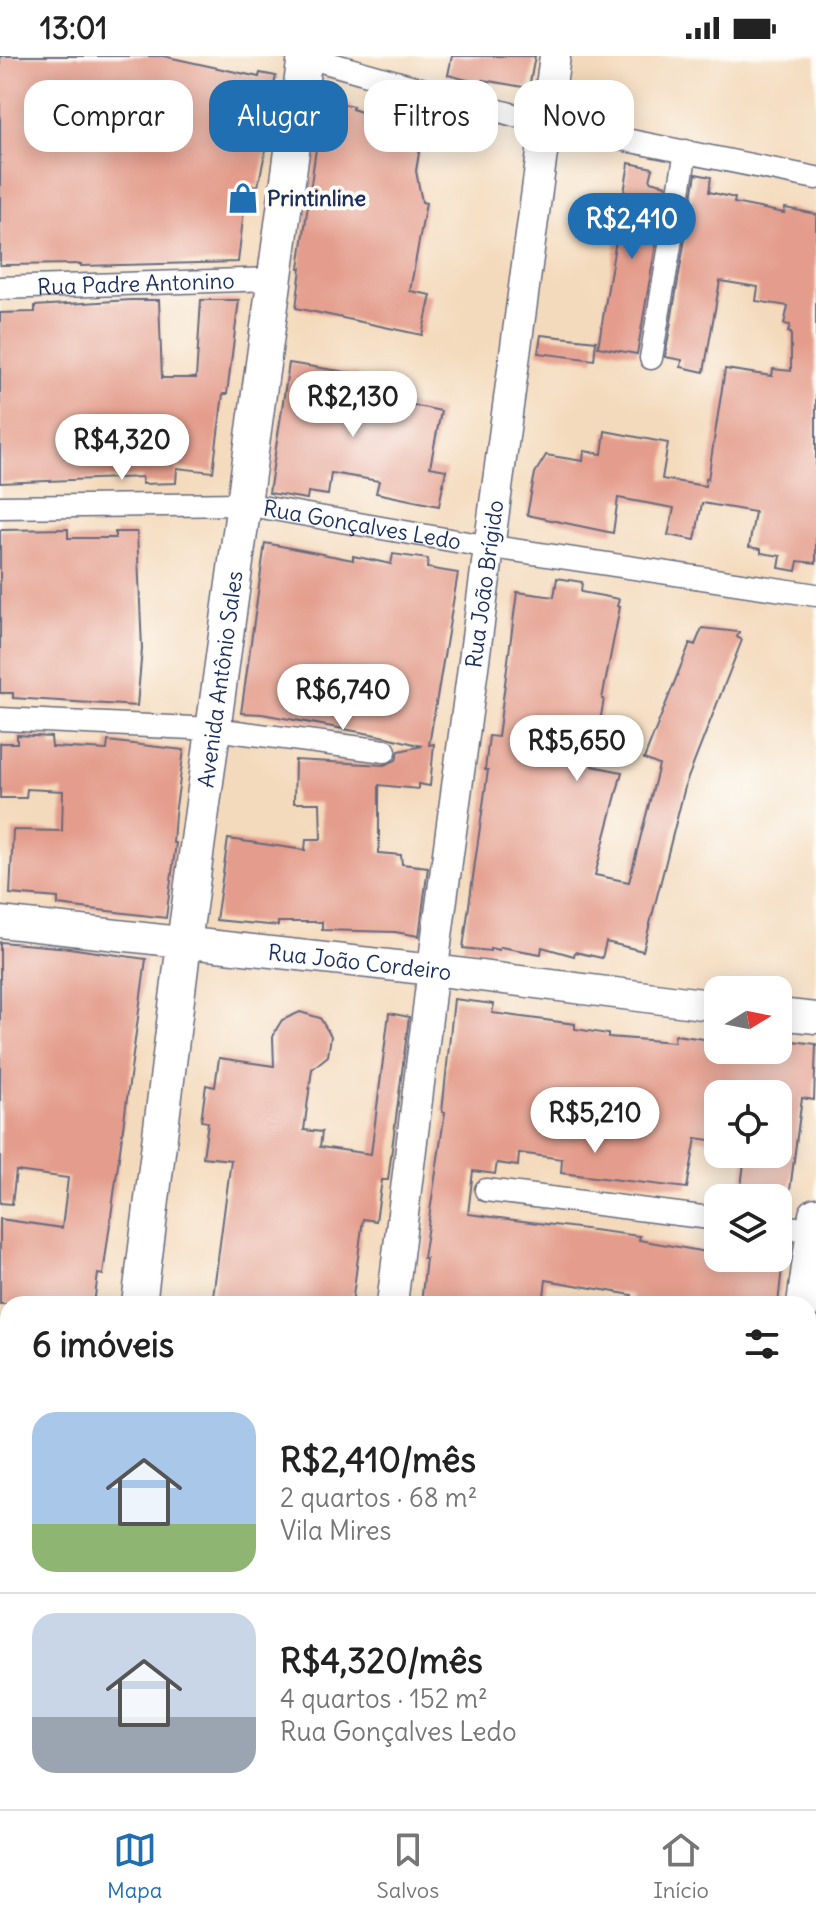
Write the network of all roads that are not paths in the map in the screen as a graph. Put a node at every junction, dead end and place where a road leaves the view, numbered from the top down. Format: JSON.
{"nodes":[{"id":1,"x":305,"y":56,"type":"edge"},
{"id":2,"x":555,"y":56,"type":"edge"},
{"id":3,"x":552,"y":80,"type":"edge"},
{"id":4,"x":514,"y":115,"type":"edge"},
{"id":5,"x":634,"y":141,"type":"edge"},
{"id":6,"x":686,"y":151,"type":"junction"},
{"id":7,"x":542,"y":152,"type":"edge"},
{"id":8,"x":816,"y":178,"type":"edge"},
{"id":9,"x":274,"y":279,"type":"junction"},
{"id":10,"x":0,"y":288,"type":"edge"},
{"id":11,"x":651,"y":358,"type":"dead end"},
{"id":12,"x":244,"y":504,"type":"junction"},
{"id":13,"x":0,"y":507,"type":"edge"},
{"id":14,"x":489,"y":547,"type":"junction"},
{"id":15,"x":816,"y":595,"type":"edge"},
{"id":16,"x":0,"y":719,"type":"edge"},
{"id":17,"x":214,"y":729,"type":"junction"},
{"id":18,"x":385,"y":751,"type":"dead end"},
{"id":19,"x":0,"y":922,"type":"edge"},
{"id":20,"x":184,"y":943,"type":"junction"},
{"id":21,"x":433,"y":970,"type":"junction"},
{"id":22,"x":704,"y":1004,"type":"edge"},
{"id":23,"x":792,"y":1015,"type":"edge"},
{"id":24,"x":816,"y":1018,"type":"edge"},
{"id":25,"x":486,"y":1190,"type":"dead end"},
{"id":26,"x":704,"y":1217,"type":"edge"},
{"id":27,"x":815,"y":1223,"type":"edge"},
{"id":28,"x":792,"y":1225,"type":"edge"},
{"id":29,"x":140,"y":1296,"type":"edge"},
{"id":30,"x":393,"y":1296,"type":"edge"},
{"id":31,"x":805,"y":1296,"type":"edge"}],
"edges":[{"from":1,"to":4,"type":"street"},
{"from":1,"to":9,"type":"main road","name":"Avenida Antônio Sales"},
{"from":2,"to":3,"type":"street","name":"Rua João Brígido"},
{"from":5,"to":6,"type":"street"},
{"from":6,"to":8,"type":"street"},
{"from":6,"to":11,"type":"street"},
{"from":7,"to":14,"type":"street","name":"Rua João Brígido"},
{"from":9,"to":10,"type":"street","name":"Rua Padre Antonino"},
{"from":9,"to":12,"type":"main road","name":"Avenida Antônio Sales"},
{"from":12,"to":13,"type":"street","name":"Rua Gonçalves Ledo"},
{"from":12,"to":14,"type":"street","name":"Rua Gonçalves Ledo"},
{"from":12,"to":17,"type":"main road","name":"Avenida Antônio Sales"},
{"from":14,"to":15,"type":"street","name":"Rua Gonçalves Ledo"},
{"from":14,"to":21,"type":"street","name":"Rua João Brígido"},
{"from":16,"to":17,"type":"street"},
{"from":17,"to":18,"type":"street"},
{"from":17,"to":20,"type":"main road","name":"Avenida Antônio Sales"},
{"from":19,"to":20,"type":"street","name":"Rua João Cordeiro"},
{"from":20,"to":21,"type":"street","name":"Rua João Cordeiro"},
{"from":20,"to":29,"type":"main road","name":"Avenida Antônio Sales"},
{"from":21,"to":22,"type":"street","name":"Rua João Cordeiro"},
{"from":21,"to":30,"type":"street","name":"Rua João Brígido"},
{"from":23,"to":24,"type":"street"},
{"from":25,"to":26,"type":"street"},
{"from":27,"to":28,"type":"street"},
{"from":27,"to":31,"type":"main road"}]}
